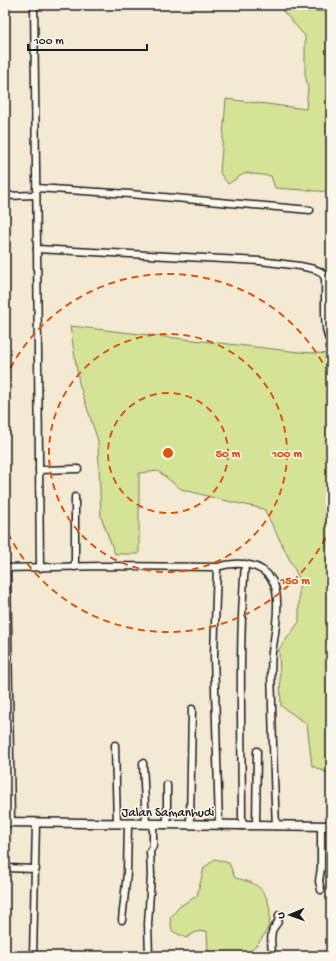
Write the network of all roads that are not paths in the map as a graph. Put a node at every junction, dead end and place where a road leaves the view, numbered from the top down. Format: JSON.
{"nodes":[{"id":1,"x":34,"y":5,"type":"edge"},
{"id":2,"x":36,"y":188,"type":"junction"},
{"id":3,"x":36,"y":195,"type":"junction"},
{"id":4,"x":5,"y":196,"type":"edge"},
{"id":5,"x":310,"y":210,"type":"dead end"},
{"id":6,"x":37,"y":250,"type":"junction"},
{"id":7,"x":331,"y":342,"type":"edge"},
{"id":8,"x":78,"y":469,"type":"dead end"},
{"id":9,"x":40,"y":470,"type":"junction"},
{"id":10,"x":75,"y":497,"type":"dead end"},
{"id":11,"x":245,"y":564,"type":"junction"},
{"id":12,"x":75,"y":567,"type":"junction"},
{"id":13,"x":217,"y":567,"type":"junction"},
{"id":14,"x":6,"y":568,"type":"edge"},
{"id":15,"x":40,"y":568,"type":"junction"},
{"id":16,"x":192,"y":709,"type":"dead end"},
{"id":17,"x":115,"y":745,"type":"dead end"},
{"id":18,"x":257,"y":751,"type":"dead end"},
{"id":19,"x":143,"y":763,"type":"dead end"},
{"id":20,"x":167,"y":785,"type":"dead end"},
{"id":21,"x":8,"y":822,"type":"edge"},
{"id":22,"x":36,"y":823,"type":"junction"},
{"id":23,"x":117,"y":824,"type":"junction"},
{"id":24,"x":128,"y":824,"type":"junction"},
{"id":25,"x":150,"y":824,"type":"junction"},
{"id":26,"x":167,"y":825,"type":"junction"},
{"id":27,"x":190,"y":825,"type":"junction"},
{"id":28,"x":219,"y":825,"type":"junction"},
{"id":29,"x":256,"y":825,"type":"junction"},
{"id":30,"x":242,"y":826,"type":"junction"},
{"id":31,"x":276,"y":826,"type":"junction"},
{"id":32,"x":321,"y":826,"type":"junction"},
{"id":33,"x":331,"y":826,"type":"edge"},
{"id":34,"x":5,"y":868,"type":"edge"},
{"id":35,"x":36,"y":869,"type":"junction"},
{"id":36,"x":321,"y":890,"type":"dead end"},
{"id":37,"x":279,"y":915,"type":"dead end"},
{"id":38,"x":122,"y":920,"type":"dead end"},
{"id":39,"x":33,"y":956,"type":"edge"},
{"id":40,"x":149,"y":956,"type":"edge"},
{"id":41,"x":272,"y":956,"type":"edge"}],
"edges":[{"from":1,"to":2,"type":"street"},
{"from":2,"to":3,"type":"street"},
{"from":2,"to":5,"type":"street"},
{"from":3,"to":4,"type":"street"},
{"from":3,"to":6,"type":"street"},
{"from":6,"to":7,"type":"street"},
{"from":6,"to":9,"type":"street"},
{"from":8,"to":9,"type":"street"},
{"from":9,"to":15,"type":"street"},
{"from":10,"to":12,"type":"street"},
{"from":11,"to":13,"type":"street"},
{"from":11,"to":30,"type":"street"},
{"from":11,"to":31,"type":"street"},
{"from":12,"to":13,"type":"street"},
{"from":12,"to":15,"type":"street"},
{"from":13,"to":28,"type":"street"},
{"from":14,"to":15,"type":"street"},
{"from":14,"to":21,"type":"street"},
{"from":16,"to":27,"type":"street"},
{"from":17,"to":23,"type":"street"},
{"from":18,"to":29,"type":"street"},
{"from":19,"to":25,"type":"street"},
{"from":20,"to":26,"type":"street"},
{"from":21,"to":22,"type":"street","name":"Jalan Samanhudi"},
{"from":22,"to":23,"type":"street","name":"Jalan Samanhudi"},
{"from":22,"to":35,"type":"street"},
{"from":23,"to":24,"type":"street","name":"Jalan Samanhudi"},
{"from":24,"to":25,"type":"street","name":"Jalan Samanhudi"},
{"from":24,"to":38,"type":"street"},
{"from":25,"to":26,"type":"street","name":"Jalan Samanhudi"},
{"from":25,"to":40,"type":"street"},
{"from":26,"to":27,"type":"street","name":"Jalan Samanhudi"},
{"from":27,"to":28,"type":"street","name":"Jalan Samanhudi"},
{"from":28,"to":30,"type":"street","name":"Jalan Samanhudi"},
{"from":29,"to":30,"type":"street","name":"Jalan Samanhudi"},
{"from":29,"to":31,"type":"street","name":"Jalan Samanhudi"},
{"from":31,"to":32,"type":"street","name":"Jalan Samanhudi"},
{"from":32,"to":33,"type":"street","name":"Jalan Samanhudi"},
{"from":32,"to":36,"type":"street"},
{"from":34,"to":35,"type":"street"},
{"from":35,"to":39,"type":"street"},
{"from":37,"to":41,"type":"street"}]}
